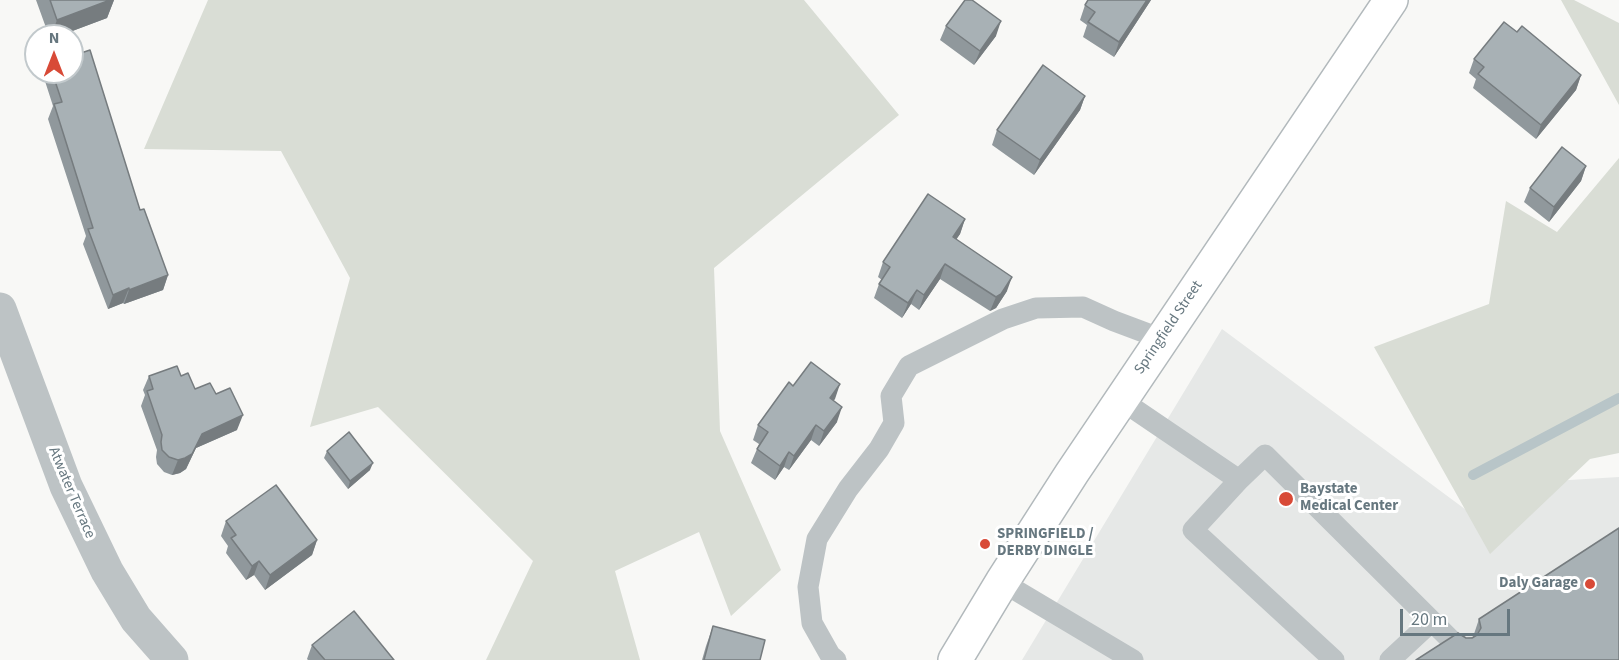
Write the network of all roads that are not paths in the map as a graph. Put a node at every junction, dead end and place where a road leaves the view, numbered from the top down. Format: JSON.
{"nodes":[{"id":1,"x":1391,"y":0,"type":"edge"},
{"id":2,"x":0,"y":309,"type":"edge"},
{"id":3,"x":1162,"y":339,"type":"junction"},
{"id":4,"x":1121,"y":400,"type":"junction"},
{"id":5,"x":1239,"y":480,"type":"junction"},
{"id":6,"x":1002,"y":582,"type":"junction"},
{"id":7,"x":1432,"y":621,"type":"junction"},
{"id":8,"x":1460,"y":649,"type":"edge"},
{"id":9,"x":172,"y":660,"type":"edge"},
{"id":10,"x":836,"y":660,"type":"edge"},
{"id":11,"x":955,"y":660,"type":"edge"},
{"id":12,"x":1133,"y":660,"type":"edge"},
{"id":13,"x":1334,"y":660,"type":"edge"},
{"id":14,"x":1390,"y":660,"type":"edge"}],
"edges":[{"from":1,"to":3,"type":"main road","name":"Springfield Street"},
{"from":2,"to":9,"type":"street","name":"Atwater Terrace"},
{"from":3,"to":4,"type":"main road","name":"Springfield Street"},
{"from":3,"to":10,"type":"lane"},
{"from":4,"to":5,"type":"lane"},
{"from":4,"to":6,"type":"main road","name":"Springfield Street"},
{"from":5,"to":7,"type":"lane"},
{"from":5,"to":13,"type":"lane"},
{"from":6,"to":11,"type":"main road","name":"Springfield Street"},
{"from":6,"to":12,"type":"lane"},
{"from":7,"to":8,"type":"lane"},
{"from":7,"to":14,"type":"lane"}]}
